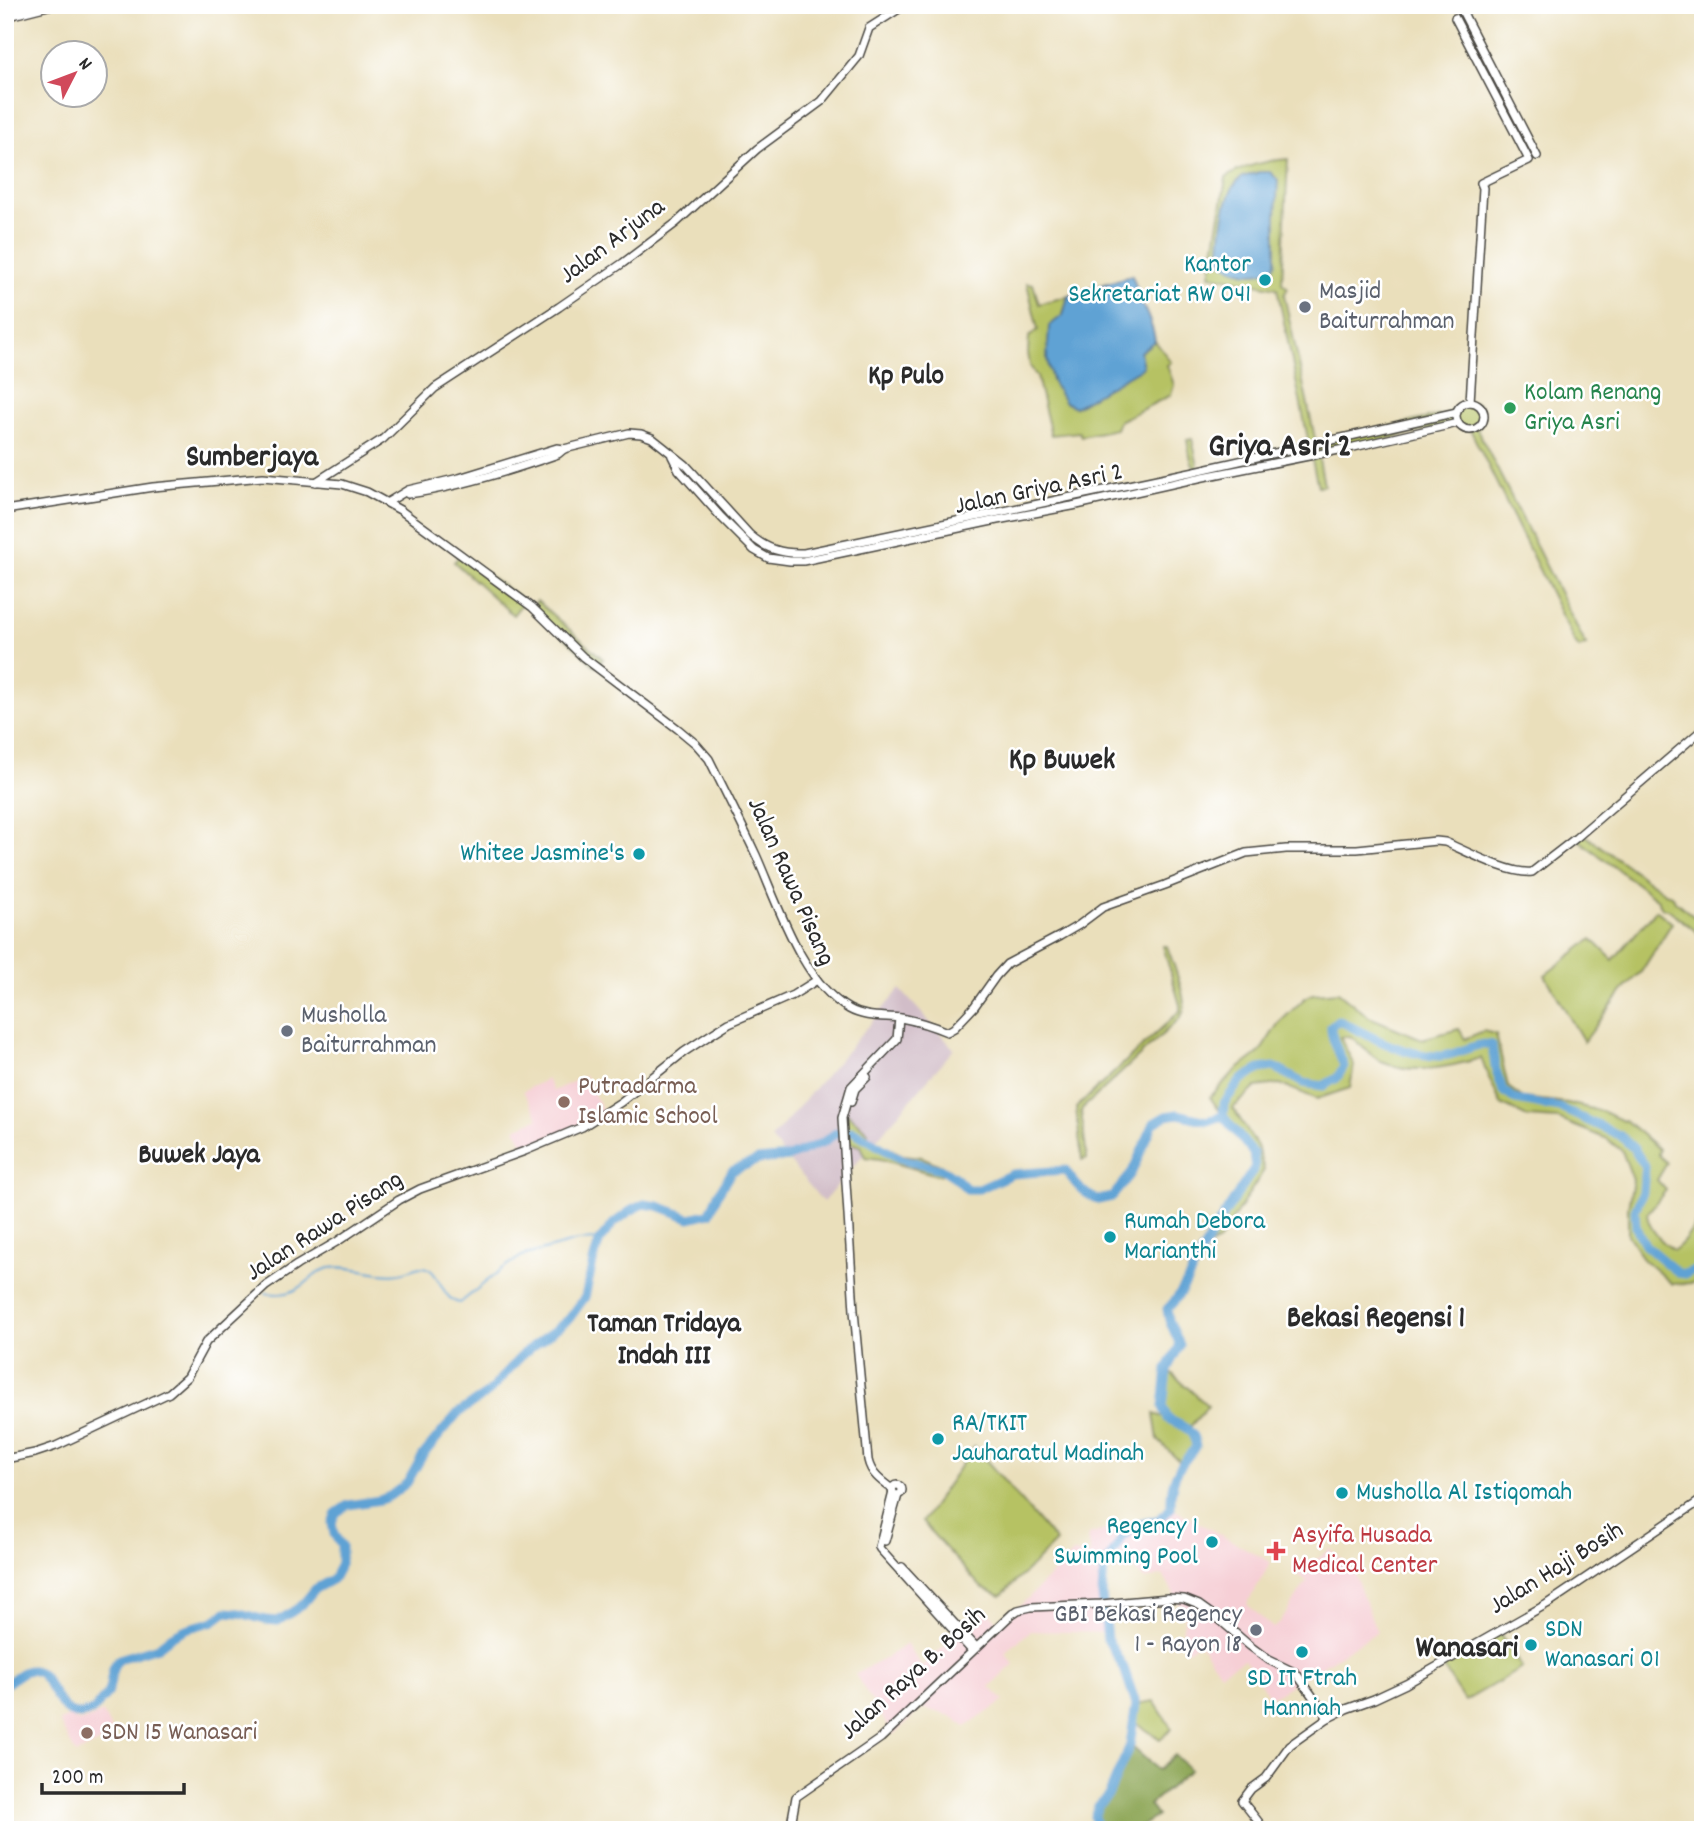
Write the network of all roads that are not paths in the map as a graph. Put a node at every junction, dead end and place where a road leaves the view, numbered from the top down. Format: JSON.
{"nodes":[{"id":1,"x":52,"y":5,"type":"edge"},
{"id":2,"x":905,"y":5,"type":"edge"},
{"id":3,"x":1459,"y":5,"type":"edge"},
{"id":4,"x":5,"y":17,"type":"edge"},
{"id":5,"x":1455,"y":18,"type":"dead end"},
{"id":6,"x":1533,"y":158,"type":"junction"},
{"id":7,"x":1471,"y":402,"type":"junction"},
{"id":8,"x":1457,"y":412,"type":"junction"},
{"id":9,"x":1458,"y":423,"type":"junction"},
{"id":10,"x":671,"y":455,"type":"junction"},
{"id":11,"x":316,"y":482,"type":"junction"},
{"id":12,"x":388,"y":502,"type":"junction"},
{"id":13,"x":5,"y":510,"type":"edge"},
{"id":14,"x":1703,"y":729,"type":"edge"},
{"id":15,"x":817,"y":980,"type":"junction"},
{"id":16,"x":902,"y":1018,"type":"junction"},
{"id":17,"x":5,"y":1459,"type":"edge"},
{"id":18,"x":1703,"y":1499,"type":"edge"},
{"id":19,"x":974,"y":1649,"type":"junction"},
{"id":20,"x":1328,"y":1718,"type":"junction"},
{"id":21,"x":790,"y":1830,"type":"edge"},
{"id":22,"x":1265,"y":1830,"type":"edge"}],
"edges":[{"from":1,"to":4,"type":"street"},
{"from":2,"to":11,"type":"street","name":"Jalan Arjuna"},
{"from":3,"to":6,"type":"street"},
{"from":5,"to":6,"type":"street"},
{"from":6,"to":7,"type":"street"},
{"from":7,"to":8,"type":"street"},
{"from":7,"to":9,"type":"street"},
{"from":8,"to":9,"type":"street"},
{"from":8,"to":10,"type":"street","name":"Jalan Griya Asri 2"},
{"from":9,"to":10,"type":"street","name":"Jalan Griya Asri 2"},
{"from":10,"to":12,"type":"street","name":"Jalan Griya Asri 2"},
{"from":11,"to":12,"type":"street","name":"Jalan Rawa Pisang"},
{"from":11,"to":13,"type":"street","name":"Jalan Rawa Pisang"},
{"from":12,"to":15,"type":"street","name":"Jalan Rawa Pisang"},
{"from":14,"to":16,"type":"street"},
{"from":15,"to":16,"type":"street"},
{"from":15,"to":17,"type":"street","name":"Jalan Rawa Pisang"},
{"from":16,"to":19,"type":"street"},
{"from":18,"to":20,"type":"street","name":"Jalan Haji Bosih"},
{"from":19,"to":20,"type":"street","name":"Jalan Raya B. Bosih"},
{"from":19,"to":21,"type":"street","name":"Jalan Raya B. Bosih"},
{"from":20,"to":22,"type":"street","name":"Jalan Haji Bosih"}]}
